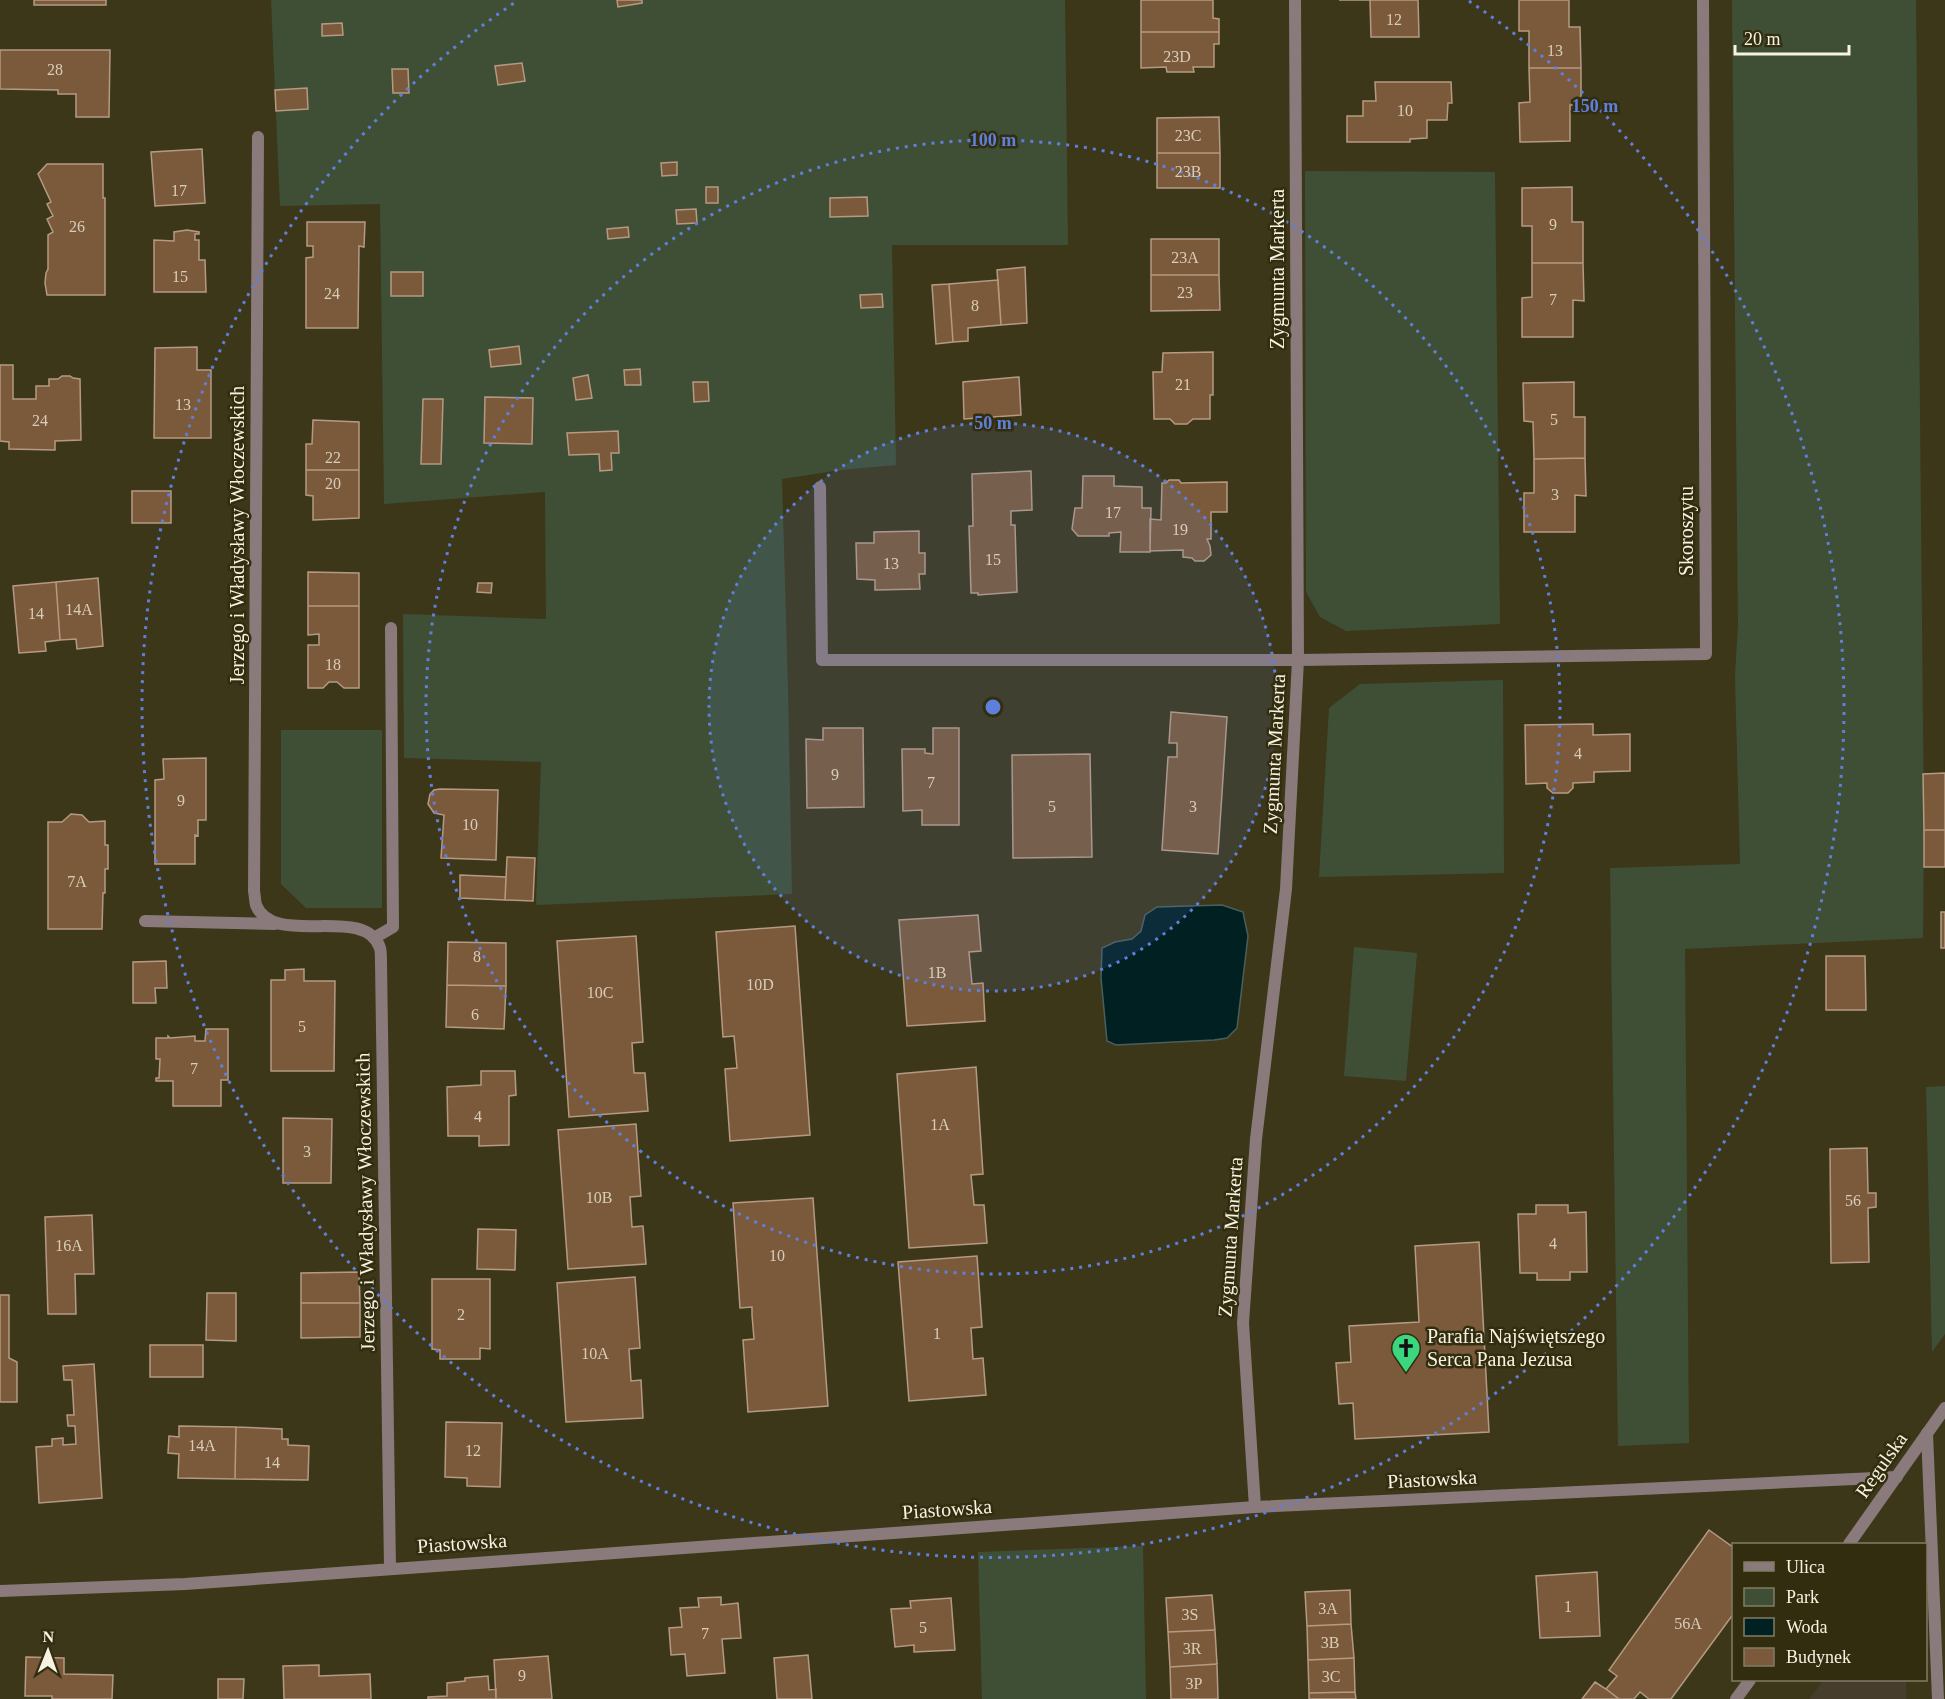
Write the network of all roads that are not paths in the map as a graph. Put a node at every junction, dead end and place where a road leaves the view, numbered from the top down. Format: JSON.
{"nodes":[{"id":1,"x":1295,"y":0,"type":"edge"},
{"id":2,"x":1702,"y":0,"type":"edge"},
{"id":3,"x":258,"y":137,"type":"dead end"},
{"id":4,"x":820,"y":487,"type":"dead end"},
{"id":5,"x":392,"y":628,"type":"dead end"},
{"id":6,"x":1298,"y":660,"type":"junction"},
{"id":7,"x":145,"y":921,"type":"dead end"},
{"id":8,"x":275,"y":924,"type":"junction"},
{"id":9,"x":374,"y":938,"type":"junction"},
{"id":10,"x":1945,"y":1408,"type":"edge"},
{"id":11,"x":1927,"y":1433,"type":"junction"},
{"id":12,"x":1897,"y":1477,"type":"junction"},
{"id":13,"x":1255,"y":1507,"type":"junction"},
{"id":14,"x":1850,"y":1543,"type":"edge"},
{"id":15,"x":390,"y":1568,"type":"junction"},
{"id":16,"x":0,"y":1591,"type":"edge"},
{"id":17,"x":1749,"y":1681,"type":"edge"},
{"id":18,"x":1736,"y":1699,"type":"edge"},
{"id":19,"x":1938,"y":1699,"type":"edge"}],
"edges":[{"from":1,"to":6,"type":"street","name":"Zygmunta Markerta"},
{"from":2,"to":6,"type":"street","name":"Skoroszytu"},
{"from":3,"to":8,"type":"street","name":"Jerzego i Władysławy Włoczewskich"},
{"from":4,"to":6,"type":"street"},
{"from":5,"to":9,"type":"street"},
{"from":6,"to":13,"type":"street","name":"Zygmunta Markerta"},
{"from":7,"to":8,"type":"street"},
{"from":8,"to":9,"type":"street"},
{"from":9,"to":15,"type":"street","name":"Jerzego i Władysławy Włoczewskich"},
{"from":10,"to":11,"type":"street","name":"Regulska"},
{"from":11,"to":12,"type":"street","name":"Regulska"},
{"from":11,"to":19,"type":"street"},
{"from":12,"to":13,"type":"street","name":"Piastowska"},
{"from":12,"to":14,"type":"street","name":"Regulska"},
{"from":13,"to":15,"type":"street","name":"Piastowska"},
{"from":15,"to":16,"type":"street","name":"Piastowska"},
{"from":17,"to":18,"type":"street"}]}
